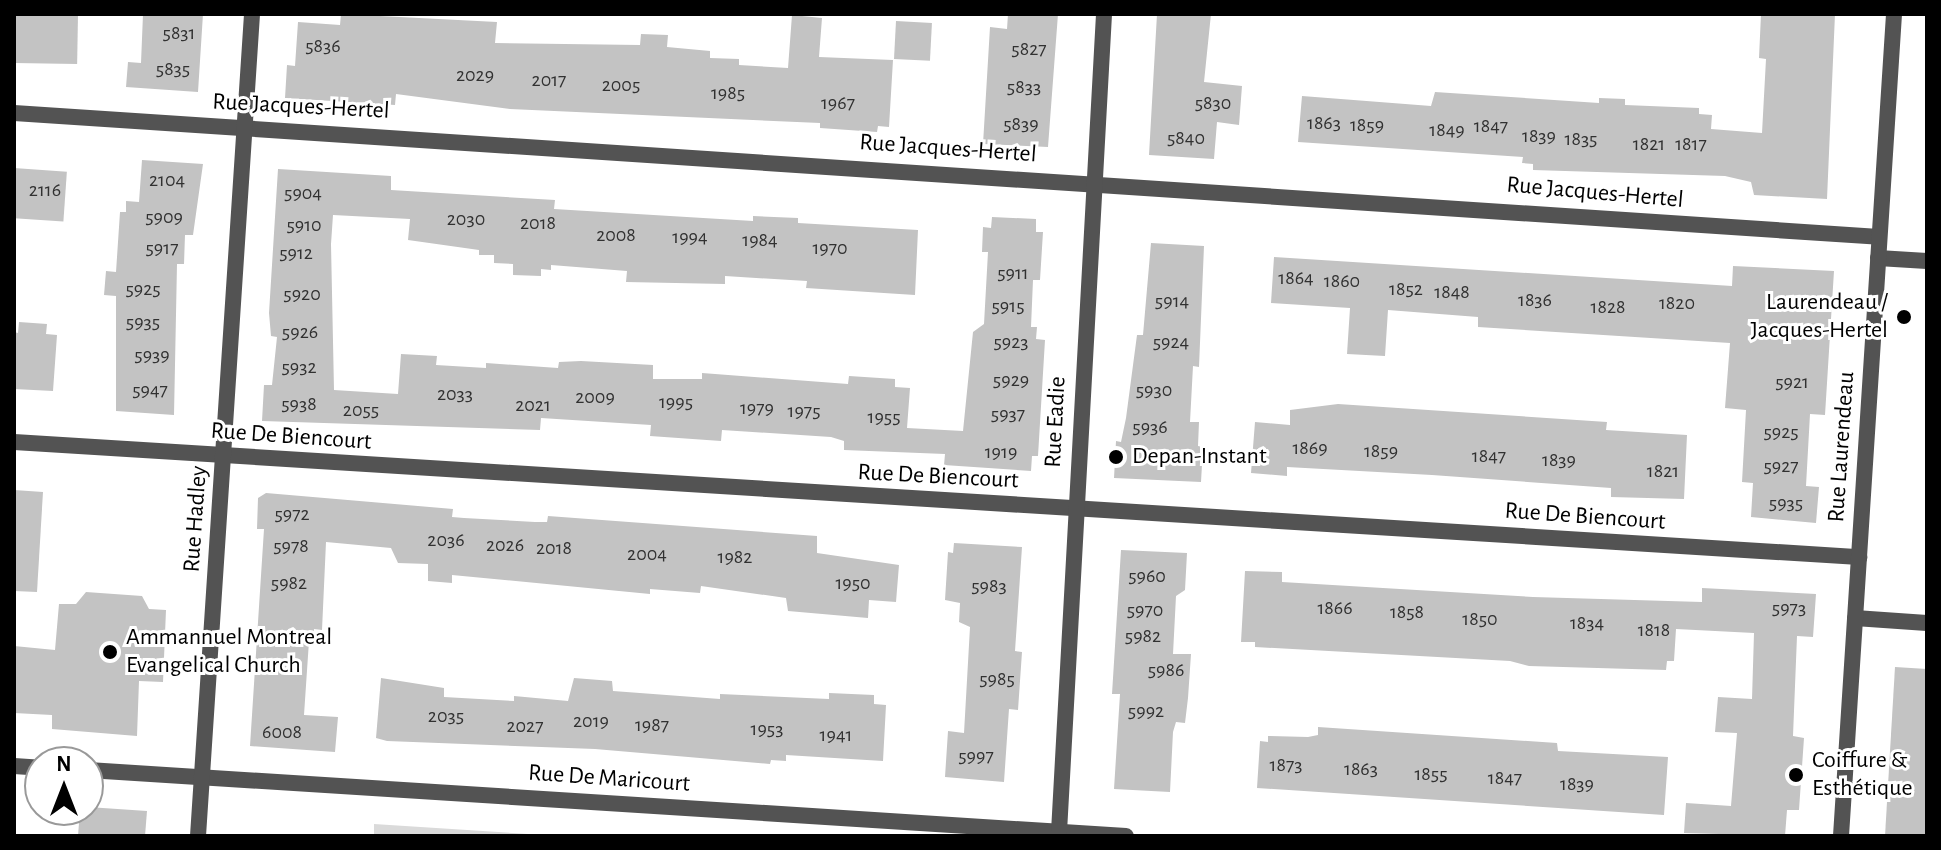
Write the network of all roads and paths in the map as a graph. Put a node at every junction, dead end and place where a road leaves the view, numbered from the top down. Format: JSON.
{"nodes":[{"id":1,"x":252,"y":14,"type":"edge"},
{"id":2,"x":1104,"y":14,"type":"edge"},
{"id":3,"x":1894,"y":14,"type":"edge"},
{"id":4,"x":14,"y":113,"type":"edge"},
{"id":5,"x":244,"y":129,"type":"junction"},
{"id":6,"x":1094,"y":182,"type":"junction"},
{"id":7,"x":1879,"y":237,"type":"junction"},
{"id":8,"x":1878,"y":258,"type":"junction"},
{"id":9,"x":1927,"y":261,"type":"edge"},
{"id":10,"x":14,"y":442,"type":"edge"},
{"id":11,"x":224,"y":457,"type":"junction"},
{"id":12,"x":1076,"y":509,"type":"junction"},
{"id":13,"x":1859,"y":557,"type":"junction"},
{"id":14,"x":1855,"y":618,"type":"junction"},
{"id":15,"x":1927,"y":623,"type":"edge"},
{"id":16,"x":104,"y":771,"type":"edge"},
{"id":17,"x":202,"y":776,"type":"junction"},
{"id":18,"x":1059,"y":832,"type":"junction"},
{"id":19,"x":198,"y":836,"type":"edge"},
{"id":20,"x":1126,"y":836,"type":"edge"},
{"id":21,"x":1841,"y":836,"type":"edge"}],
"edges":[{"from":1,"to":5,"type":"street","name":"Rue Hadley"},
{"from":2,"to":6,"type":"street","name":"Rue Eadie"},
{"from":3,"to":7,"type":"street","name":"Rue Laurendeau"},
{"from":4,"to":5,"type":"street","name":"Rue Jacques-Hertel"},
{"from":5,"to":6,"type":"street","name":"Rue Jacques-Hertel"},
{"from":5,"to":11,"type":"street","name":"Rue Hadley"},
{"from":6,"to":7,"type":"street","name":"Rue Jacques-Hertel"},
{"from":6,"to":12,"type":"street","name":"Rue Eadie"},
{"from":7,"to":8,"type":"street","name":"Rue Laurendeau"},
{"from":8,"to":9,"type":"street"},
{"from":8,"to":13,"type":"street","name":"Rue Laurendeau"},
{"from":10,"to":11,"type":"street","name":"Rue De Biencourt"},
{"from":11,"to":12,"type":"street","name":"Rue De Biencourt"},
{"from":11,"to":17,"type":"street","name":"Rue Hadley"},
{"from":12,"to":13,"type":"street","name":"Rue De Biencourt"},
{"from":12,"to":18,"type":"street","name":"Rue Eadie"},
{"from":13,"to":14,"type":"street","name":"Rue Laurendeau"},
{"from":14,"to":15,"type":"street"},
{"from":14,"to":21,"type":"street","name":"Rue Laurendeau"},
{"from":16,"to":17,"type":"street","name":"Rue De Maricourt"},
{"from":17,"to":18,"type":"street","name":"Rue De Maricourt"},
{"from":17,"to":19,"type":"street","name":"Rue Hadley"},
{"from":18,"to":20,"type":"street","name":"Rue De Maricourt"}]}
